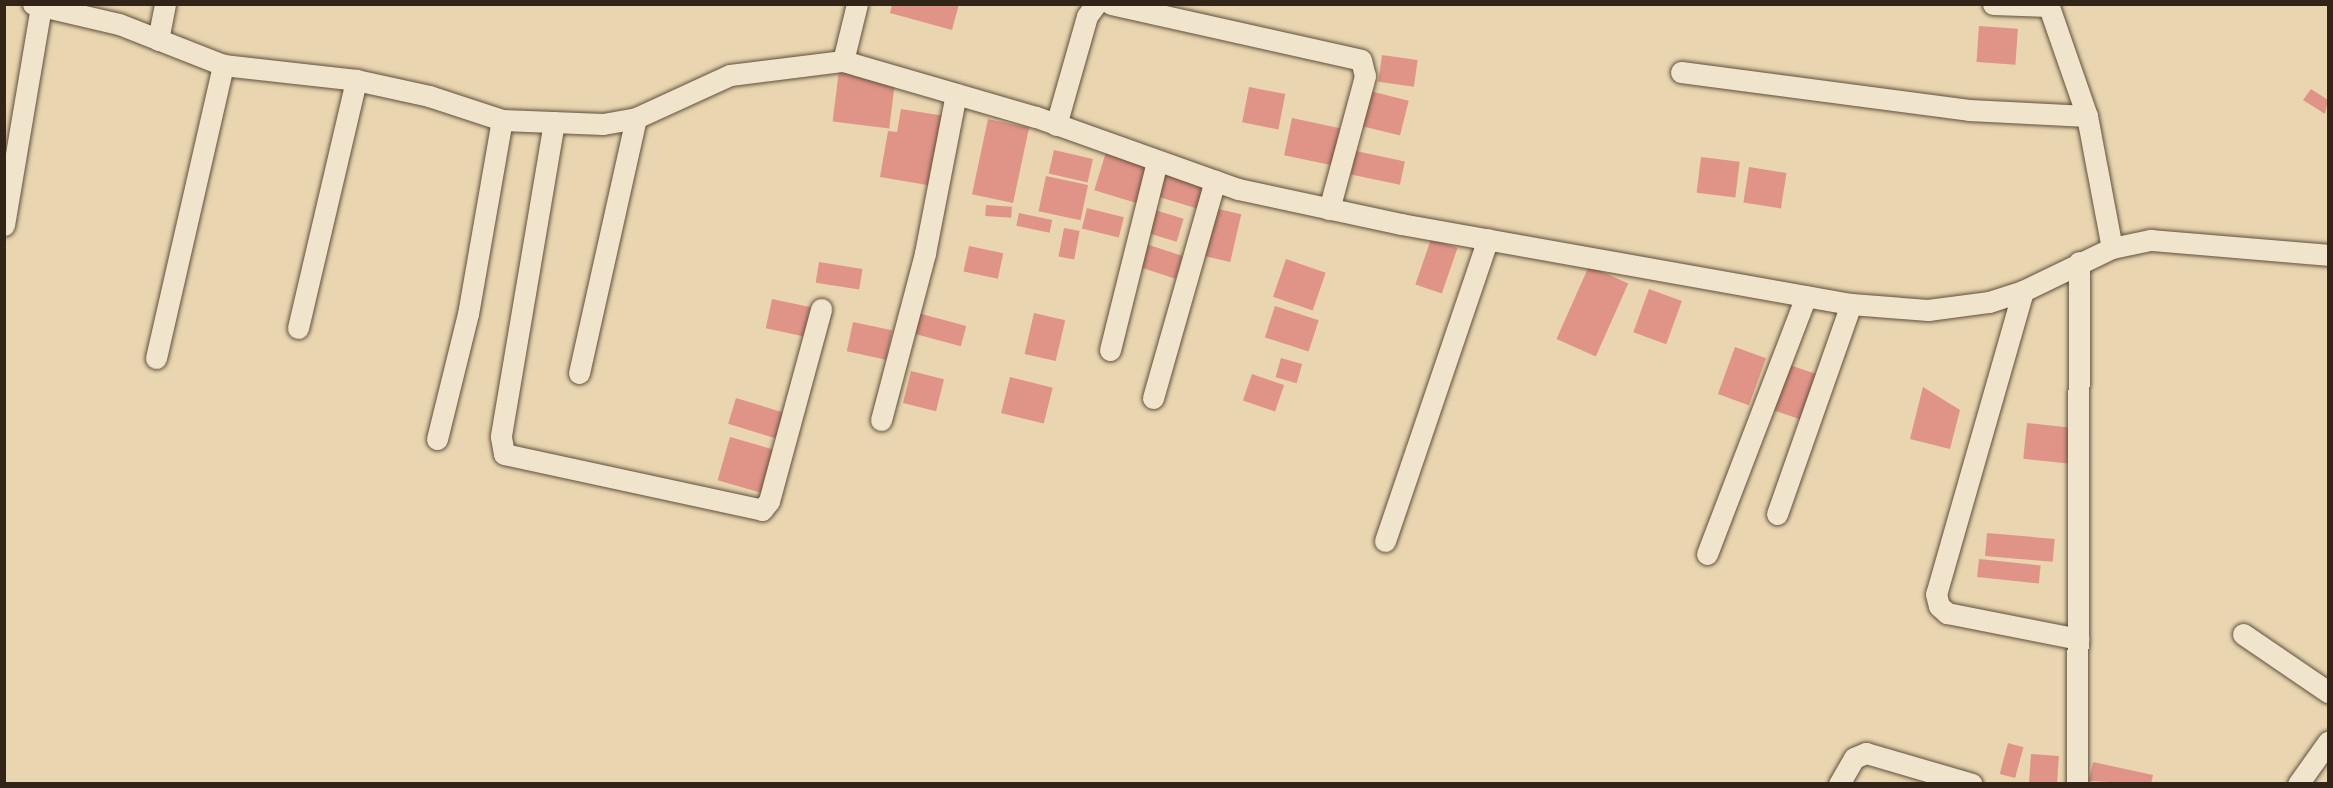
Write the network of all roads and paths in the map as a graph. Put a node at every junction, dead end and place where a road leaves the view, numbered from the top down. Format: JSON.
{"nodes":[{"id":1,"x":165,"y":4,"type":"edge"},
{"id":2,"x":856,"y":4,"type":"edge"},
{"id":3,"x":1096,"y":4,"type":"edge"},
{"id":4,"x":1111,"y":4,"type":"edge"},
{"id":5,"x":1994,"y":4,"type":"edge"},
{"id":6,"x":37,"y":5,"type":"edge"},
{"id":7,"x":2048,"y":5,"type":"edge"},
{"id":8,"x":158,"y":40,"type":"junction"},
{"id":9,"x":843,"y":61,"type":"junction"},
{"id":10,"x":223,"y":65,"type":"junction"},
{"id":11,"x":1681,"y":72,"type":"dead end"},
{"id":12,"x":356,"y":80,"type":"junction"},
{"id":13,"x":956,"y":94,"type":"junction"},
{"id":14,"x":2087,"y":116,"type":"junction"},
{"id":15,"x":636,"y":118,"type":"junction"},
{"id":16,"x":502,"y":120,"type":"junction"},
{"id":17,"x":554,"y":122,"type":"junction"},
{"id":18,"x":1056,"y":124,"type":"junction"},
{"id":19,"x":1157,"y":161,"type":"junction"},
{"id":20,"x":1215,"y":181,"type":"junction"},
{"id":21,"x":1329,"y":209,"type":"junction"},
{"id":22,"x":4,"y":225,"type":"edge"},
{"id":23,"x":1488,"y":240,"type":"junction"},
{"id":24,"x":2112,"y":248,"type":"junction"},
{"id":25,"x":2328,"y":254,"type":"edge"},
{"id":26,"x":2079,"y":262,"type":"junction"},
{"id":27,"x":2024,"y":291,"type":"junction"},
{"id":28,"x":1806,"y":296,"type":"junction"},
{"id":29,"x":1851,"y":304,"type":"junction"},
{"id":30,"x":821,"y":309,"type":"dead end"},
{"id":31,"x":298,"y":328,"type":"dead end"},
{"id":32,"x":1110,"y":350,"type":"dead end"},
{"id":33,"x":156,"y":358,"type":"dead end"},
{"id":34,"x":579,"y":372,"type":"dead end"},
{"id":35,"x":1153,"y":398,"type":"dead end"},
{"id":36,"x":881,"y":420,"type":"dead end"},
{"id":37,"x":437,"y":439,"type":"dead end"},
{"id":38,"x":1777,"y":514,"type":"dead end"},
{"id":39,"x":1385,"y":540,"type":"dead end"},
{"id":40,"x":1707,"y":554,"type":"dead end"},
{"id":41,"x":2243,"y":634,"type":"dead end"},
{"id":42,"x":2078,"y":639,"type":"junction"},
{"id":43,"x":2328,"y":692,"type":"edge"},
{"id":44,"x":2328,"y":742,"type":"edge"},
{"id":45,"x":1839,"y":783,"type":"edge"},
{"id":46,"x":1972,"y":783,"type":"edge"},
{"id":47,"x":2077,"y":783,"type":"edge"},
{"id":48,"x":2298,"y":783,"type":"edge"}],
"edges":[{"from":1,"to":8,"type":"street"},
{"from":2,"to":9,"type":"street"},
{"from":3,"to":18,"type":"street"},
{"from":4,"to":21,"type":"street"},
{"from":5,"to":7,"type":"street"},
{"from":6,"to":8,"type":"street"},
{"from":6,"to":22,"type":"street"},
{"from":7,"to":14,"type":"street"},
{"from":8,"to":10,"type":"street"},
{"from":9,"to":13,"type":"street"},
{"from":9,"to":15,"type":"street"},
{"from":10,"to":12,"type":"street"},
{"from":10,"to":33,"type":"street"},
{"from":11,"to":14,"type":"street"},
{"from":12,"to":16,"type":"street"},
{"from":12,"to":31,"type":"street"},
{"from":13,"to":18,"type":"street"},
{"from":13,"to":36,"type":"street"},
{"from":14,"to":24,"type":"street"},
{"from":15,"to":17,"type":"street"},
{"from":15,"to":34,"type":"street"},
{"from":16,"to":17,"type":"street"},
{"from":16,"to":37,"type":"street"},
{"from":17,"to":30,"type":"street"},
{"from":18,"to":19,"type":"street"},
{"from":19,"to":20,"type":"street"},
{"from":19,"to":32,"type":"street"},
{"from":20,"to":21,"type":"street"},
{"from":20,"to":35,"type":"street"},
{"from":21,"to":23,"type":"street"},
{"from":23,"to":28,"type":"street"},
{"from":23,"to":39,"type":"street"},
{"from":24,"to":25,"type":"street"},
{"from":24,"to":26,"type":"street"},
{"from":26,"to":27,"type":"street"},
{"from":26,"to":42,"type":"street"},
{"from":27,"to":29,"type":"street"},
{"from":27,"to":42,"type":"street"},
{"from":28,"to":29,"type":"street"},
{"from":28,"to":40,"type":"street"},
{"from":29,"to":38,"type":"street"},
{"from":41,"to":43,"type":"street"},
{"from":42,"to":47,"type":"street"},
{"from":44,"to":48,"type":"street"},
{"from":45,"to":46,"type":"street"}]}
